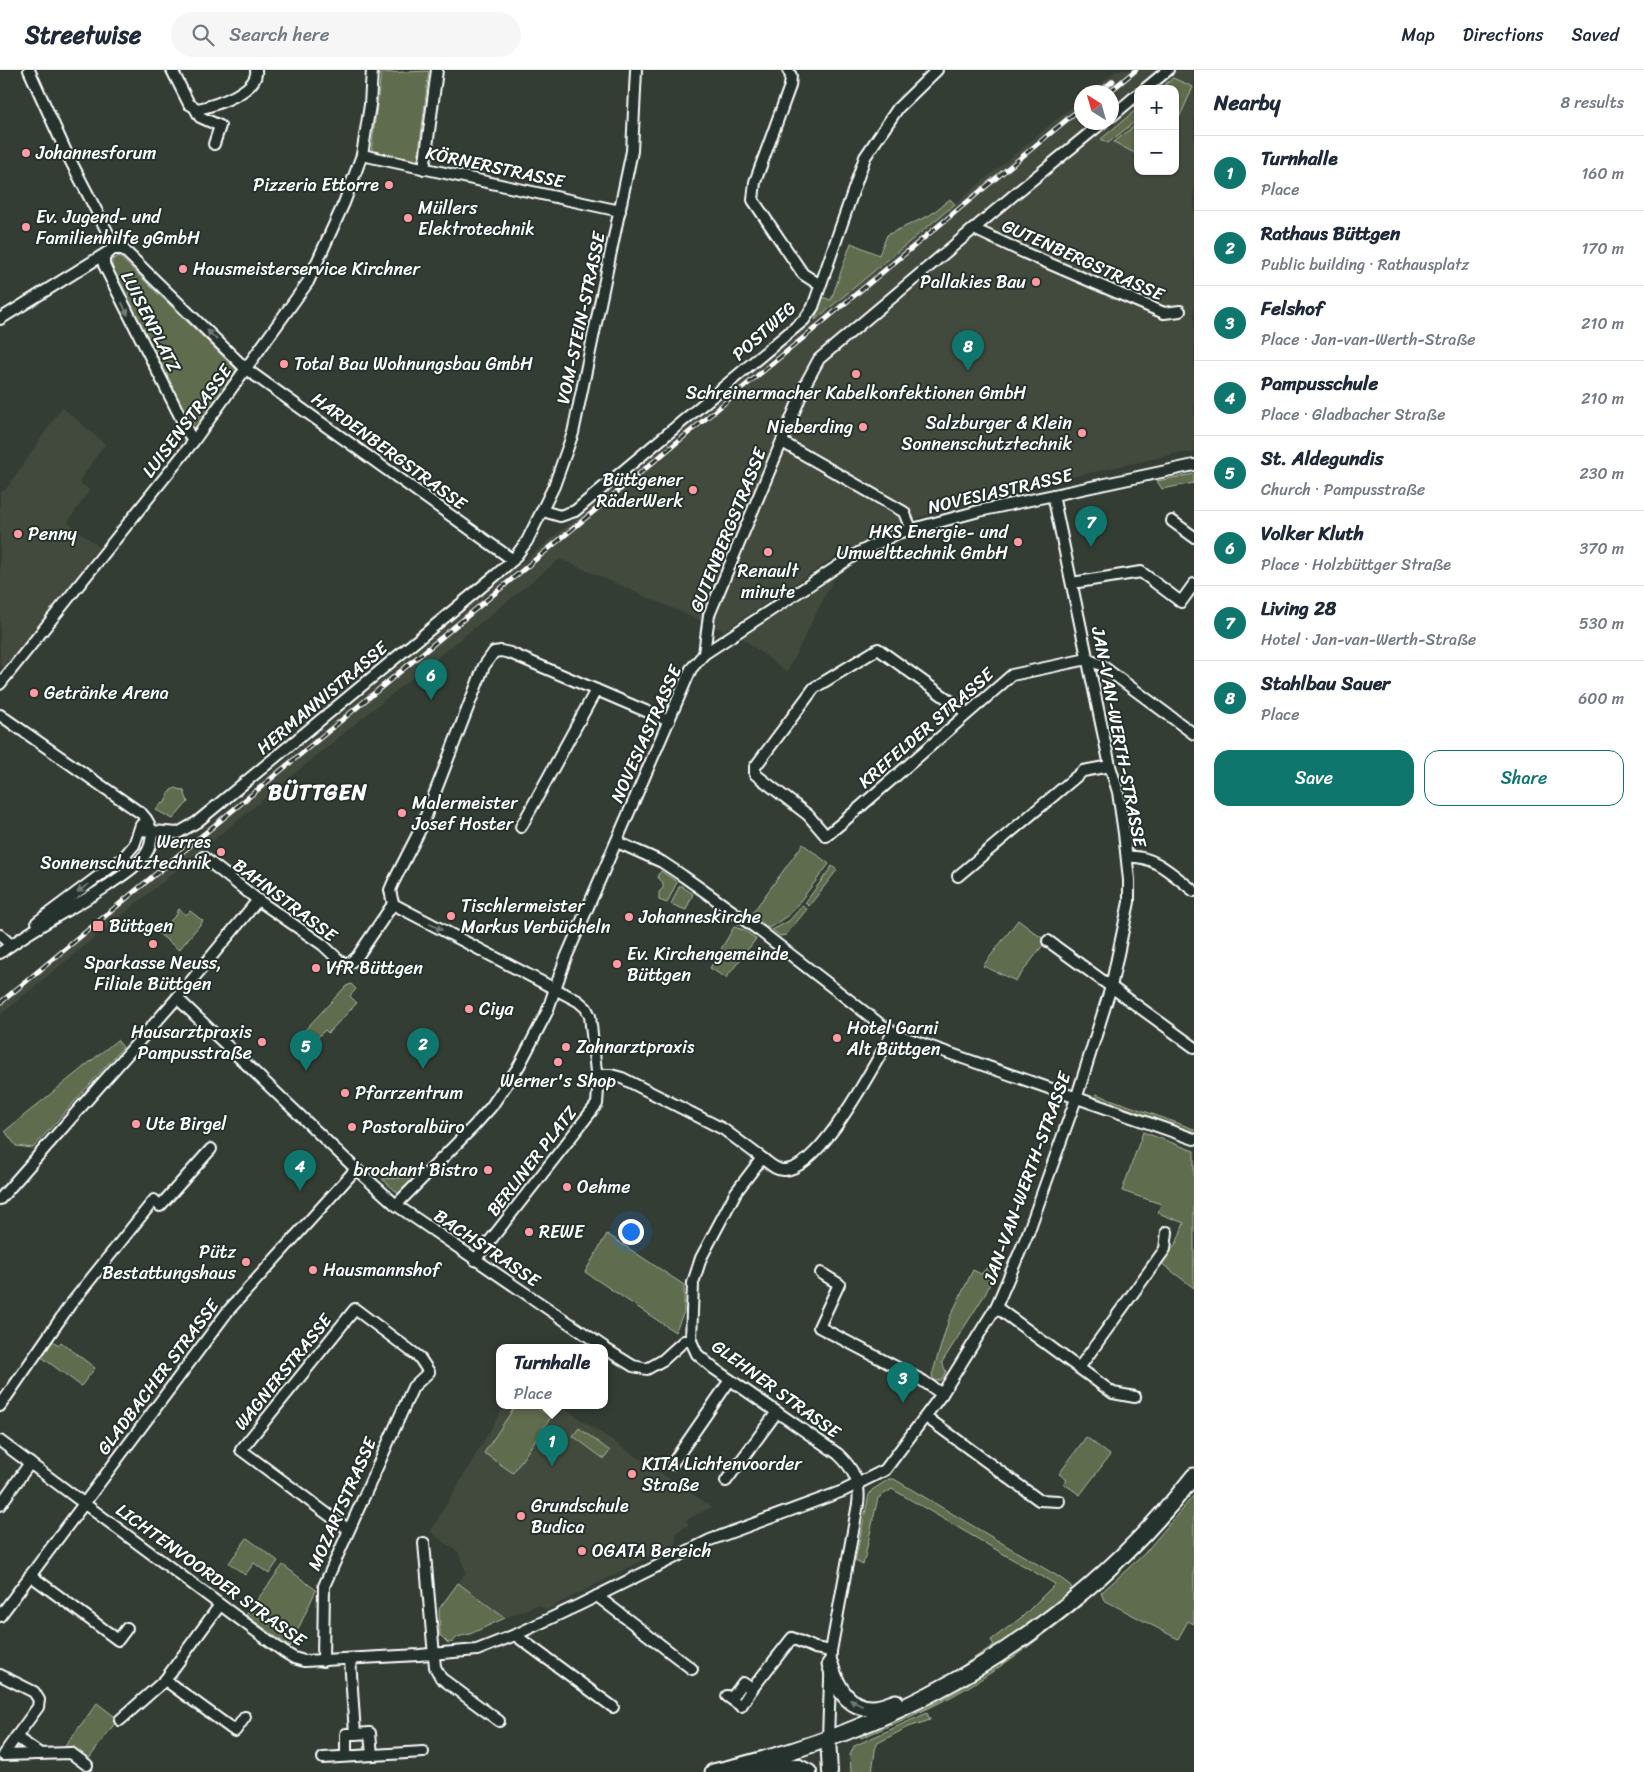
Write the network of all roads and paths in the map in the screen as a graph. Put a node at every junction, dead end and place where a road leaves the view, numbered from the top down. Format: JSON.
{"nodes":[{"id":1,"x":29,"y":70,"type":"edge"},
{"id":2,"x":172,"y":70,"type":"edge"},
{"id":3,"x":256,"y":70,"type":"edge"},
{"id":4,"x":372,"y":70,"type":"edge"},
{"id":5,"x":437,"y":70,"type":"edge"},
{"id":6,"x":636,"y":70,"type":"edge"},
{"id":7,"x":788,"y":70,"type":"edge"},
{"id":8,"x":1168,"y":70,"type":"edge"},
{"id":9,"x":933,"y":71,"type":"edge"},
{"id":10,"x":1150,"y":85,"type":"edge"},
{"id":11,"x":1134,"y":97,"type":"edge"},
{"id":12,"x":195,"y":108,"type":"junction"},
{"id":13,"x":1119,"y":110,"type":"edge"},
{"id":14,"x":1093,"y":130,"type":"edge"},
{"id":15,"x":214,"y":144,"type":"dead end"},
{"id":16,"x":362,"y":155,"type":"junction"},
{"id":17,"x":424,"y":169,"type":"junction"},
{"id":18,"x":620,"y":211,"type":"junction"},
{"id":19,"x":974,"y":229,"type":"junction"},
{"id":20,"x":113,"y":248,"type":"junction"},
{"id":21,"x":820,"y":285,"type":"junction"},
{"id":22,"x":1180,"y":311,"type":"dead end"},
{"id":23,"x":0,"y":319,"type":"edge"},
{"id":24,"x":246,"y":369,"type":"junction"},
{"id":25,"x":192,"y":442,"type":"junction"},
{"id":26,"x":782,"y":442,"type":"junction"},
{"id":27,"x":1194,"y":464,"type":"edge"},
{"id":28,"x":1053,"y":495,"type":"junction"},
{"id":29,"x":543,"y":511,"type":"junction"},
{"id":30,"x":1172,"y":521,"type":"dead end"},
{"id":31,"x":911,"y":529,"type":"junction"},
{"id":32,"x":1194,"y":537,"type":"edge"},
{"id":33,"x":513,"y":560,"type":"junction"},
{"id":34,"x":1072,"y":583,"type":"junction"},
{"id":35,"x":1194,"y":584,"type":"edge"},
{"id":36,"x":704,"y":654,"type":"junction"},
{"id":37,"x":1087,"y":659,"type":"junction"},
{"id":38,"x":0,"y":683,"type":"edge"},
{"id":39,"x":596,"y":690,"type":"junction"},
{"id":40,"x":967,"y":714,"type":"junction"},
{"id":41,"x":0,"y":715,"type":"edge"},
{"id":42,"x":669,"y":721,"type":"junction"},
{"id":43,"x":1194,"y":734,"type":"edge"},
{"id":44,"x":1110,"y":766,"type":"junction"},
{"id":45,"x":142,"y":814,"type":"junction"},
{"id":46,"x":521,"y":827,"type":"dead end"},
{"id":47,"x":140,"y":830,"type":"junction"},
{"id":48,"x":152,"y":832,"type":"junction"},
{"id":49,"x":617,"y":842,"type":"junction"},
{"id":50,"x":203,"y":857,"type":"dead end"},
{"id":51,"x":1127,"y":857,"type":"junction"},
{"id":52,"x":958,"y":876,"type":"dead end"},
{"id":53,"x":1194,"y":891,"type":"edge"},
{"id":54,"x":258,"y":900,"type":"junction"},
{"id":55,"x":393,"y":904,"type":"junction"},
{"id":56,"x":1,"y":933,"type":"edge"},
{"id":57,"x":26,"y":934,"type":"junction"},
{"id":58,"x":1048,"y":940,"type":"dead end"},
{"id":59,"x":11,"y":945,"type":"junction"},
{"id":60,"x":0,"y":953,"type":"edge"},
{"id":61,"x":1110,"y":987,"type":"junction"},
{"id":62,"x":554,"y":989,"type":"junction"},
{"id":63,"x":177,"y":998,"type":"junction"},
{"id":64,"x":893,"y":1033,"type":"junction"},
{"id":65,"x":1194,"y":1047,"type":"edge"},
{"id":66,"x":596,"y":1076,"type":"junction"},
{"id":67,"x":1077,"y":1096,"type":"junction"},
{"id":68,"x":1194,"y":1139,"type":"edge"},
{"id":69,"x":211,"y":1149,"type":"dead end"},
{"id":70,"x":762,"y":1158,"type":"junction"},
{"id":71,"x":356,"y":1169,"type":"junction"},
{"id":72,"x":0,"y":1199,"type":"edge"},
{"id":73,"x":396,"y":1205,"type":"junction"},
{"id":74,"x":1167,"y":1232,"type":"dead end"},
{"id":75,"x":475,"y":1260,"type":"junction"},
{"id":76,"x":821,"y":1273,"type":"dead end"},
{"id":77,"x":996,"y":1307,"type":"junction"},
{"id":78,"x":691,"y":1341,"type":"junction"},
{"id":79,"x":600,"y":1344,"type":"edge"},
{"id":80,"x":608,"y":1350,"type":"edge"},
{"id":81,"x":1079,"y":1368,"type":"junction"},
{"id":82,"x":429,"y":1372,"type":"joint"},
{"id":83,"x":730,"y":1380,"type":"junction"},
{"id":84,"x":942,"y":1394,"type":"junction"},
{"id":85,"x":1135,"y":1397,"type":"dead end"},
{"id":86,"x":0,"y":1406,"type":"edge"},
{"id":87,"x":777,"y":1412,"type":"junction"},
{"id":88,"x":926,"y":1417,"type":"junction"},
{"id":89,"x":0,"y":1441,"type":"edge"},
{"id":90,"x":30,"y":1463,"type":"junction"},
{"id":91,"x":672,"y":1464,"type":"dead end"},
{"id":92,"x":1194,"y":1476,"type":"edge"},
{"id":93,"x":726,"y":1481,"type":"dead end"},
{"id":94,"x":859,"y":1484,"type":"junction"},
{"id":95,"x":1059,"y":1501,"type":"dead end"},
{"id":96,"x":83,"y":1504,"type":"junction"},
{"id":97,"x":0,"y":1505,"type":"edge"},
{"id":98,"x":349,"y":1530,"type":"junction"},
{"id":99,"x":424,"y":1543,"type":"dead end"},
{"id":100,"x":30,"y":1575,"type":"junction"},
{"id":101,"x":597,"y":1596,"type":"junction"},
{"id":102,"x":220,"y":1604,"type":"junction"},
{"id":103,"x":0,"y":1616,"type":"edge"},
{"id":104,"x":127,"y":1628,"type":"dead end"},
{"id":105,"x":515,"y":1635,"type":"junction"},
{"id":106,"x":433,"y":1654,"type":"junction"},
{"id":107,"x":831,"y":1657,"type":"junction"},
{"id":108,"x":350,"y":1659,"type":"junction"},
{"id":109,"x":324,"y":1660,"type":"junction"},
{"id":110,"x":692,"y":1668,"type":"dead end"},
{"id":111,"x":0,"y":1675,"type":"edge"},
{"id":112,"x":165,"y":1680,"type":"junction"},
{"id":113,"x":729,"y":1697,"type":"dead end"},
{"id":114,"x":920,"y":1700,"type":"junction"},
{"id":115,"x":613,"y":1707,"type":"dead end"},
{"id":116,"x":245,"y":1717,"type":"dead end"},
{"id":117,"x":120,"y":1720,"type":"dead end"},
{"id":118,"x":498,"y":1721,"type":"dead end"},
{"id":119,"x":355,"y":1734,"type":"junction"},
{"id":120,"x":16,"y":1737,"type":"junction"},
{"id":121,"x":828,"y":1738,"type":"junction"},
{"id":122,"x":424,"y":1752,"type":"dead end"},
{"id":123,"x":39,"y":1753,"type":"junction"},
{"id":124,"x":1,"y":1755,"type":"edge"},
{"id":125,"x":372,"y":1755,"type":"junction"},
{"id":126,"x":346,"y":1756,"type":"junction"},
{"id":127,"x":323,"y":1758,"type":"dead end"},
{"id":128,"x":87,"y":1765,"type":"dead end"},
{"id":129,"x":734,"y":1768,"type":"junction"},
{"id":130,"x":713,"y":1772,"type":"edge"},
{"id":131,"x":809,"y":1772,"type":"edge"},
{"id":132,"x":830,"y":1772,"type":"edge"}],
"edges":[{"from":1,"to":20,"type":"street"},
{"from":2,"to":12,"type":"street"},
{"from":3,"to":12,"type":"street"},
{"from":4,"to":16,"type":"street","name":"LUISENSTRASSE"},
{"from":5,"to":17,"type":"street"},
{"from":6,"to":18,"type":"street","name":"VOM-STEIN-STRASSE"},
{"from":7,"to":21,"type":"street"},
{"from":8,"to":10,"type":"street"},
{"from":9,"to":21,"type":"street","name":"POSTWEG"},
{"from":11,"to":13,"type":"street"},
{"from":12,"to":15,"type":"street"},
{"from":14,"to":19,"type":"street","name":"GUTENBERGSTRASSE"},
{"from":16,"to":17,"type":"street","name":"KÖRNERSTRASSE"},
{"from":16,"to":24,"type":"street","name":"LUISENSTRASSE"},
{"from":17,"to":18,"type":"street","name":"KÖRNERSTRASSE"},
{"from":18,"to":29,"type":"street","name":"VOM-STEIN-STRASSE"},
{"from":19,"to":22,"type":"street","name":"GUTENBERGSTRASSE"},
{"from":19,"to":26,"type":"street","name":"GUTENBERGSTRASSE"},
{"from":20,"to":23,"type":"street"},
{"from":24,"to":20,"type":"street","name":"LUISENPLATZ","one_way":true},
{"from":20,"to":25,"type":"street","name":"LUISENPLATZ","one_way":true},
{"from":21,"to":29,"type":"street","name":"POSTWEG"},
{"from":24,"to":25,"type":"street","name":"LUISENSTRASSE"},
{"from":24,"to":33,"type":"street","name":"HARDENBERGSTRASSE"},
{"from":25,"to":38,"type":"street","name":"LUISENSTRASSE"},
{"from":26,"to":31,"type":"street"},
{"from":26,"to":36,"type":"street","name":"GUTENBERGSTRASSE"},
{"from":27,"to":28,"type":"street","name":"NOVESIASTRASSE"},
{"from":28,"to":31,"type":"street","name":"NOVESIASTRASSE"},
{"from":28,"to":34,"type":"street","name":"JAN-VAN-WERTH-STRASSE"},
{"from":29,"to":33,"type":"street","name":"VOM-STEIN-STRASSE"},
{"from":30,"to":32,"type":"street"},
{"from":31,"to":36,"type":"street","name":"NOVESIASTRASSE"},
{"from":33,"to":48,"type":"street","name":"HERMANNISTRASSE"},
{"from":34,"to":35,"type":"street"},
{"from":34,"to":37,"type":"street","name":"JAN-VAN-WERTH-STRASSE"},
{"from":36,"to":42,"type":"street","name":"NOVESIASTRASSE"},
{"from":37,"to":40,"type":"street","name":"KREFELDER STRASSE"},
{"from":37,"to":43,"type":"street"},
{"from":37,"to":44,"type":"street","name":"JAN-VAN-WERTH-STRASSE"},
{"from":39,"to":42,"type":"street"},
{"from":39,"to":46,"type":"street"},
{"from":39,"to":55,"type":"street"},
{"from":40,"to":40,"type":"street","name":"KREFELDER STRASSE"},
{"from":41,"to":45,"type":"street"},
{"from":42,"to":49,"type":"street","name":"NOVESIASTRASSE"},
{"from":44,"to":51,"type":"street","name":"JAN-VAN-WERTH-STRASSE"},
{"from":44,"to":52,"type":"street"},
{"from":45,"to":47,"type":"street"},
{"from":45,"to":48,"type":"street"},
{"from":47,"to":48,"type":"street","name":"HERMANNISTRASSE"},
{"from":47,"to":57,"type":"street","one_way":true},
{"from":48,"to":57,"type":"street"},
{"from":49,"to":62,"type":"street","name":"NOVESIASTRASSE"},
{"from":49,"to":64,"type":"street"},
{"from":50,"to":54,"type":"street","name":"BAHNSTRASSE"},
{"from":51,"to":53,"type":"street"},
{"from":51,"to":61,"type":"street","name":"JAN-VAN-WERTH-STRASSE"},
{"from":54,"to":55,"type":"street","name":"BAHNSTRASSE"},
{"from":54,"to":63,"type":"street"},
{"from":55,"to":62,"type":"street","one_way":true},
{"from":56,"to":59,"type":"street"},
{"from":57,"to":59,"type":"street"},
{"from":58,"to":61,"type":"street"},
{"from":59,"to":60,"type":"street"},
{"from":61,"to":65,"type":"street"},
{"from":61,"to":67,"type":"street","name":"JAN-VAN-WERTH-STRASSE"},
{"from":62,"to":66,"type":"street"},
{"from":62,"to":73,"type":"street","name":"NOVESIASTRASSE"},
{"from":63,"to":71,"type":"street","name":"BACHSTRASSE"},
{"from":63,"to":72,"type":"street"},
{"from":64,"to":67,"type":"street"},
{"from":64,"to":70,"type":"street"},
{"from":66,"to":70,"type":"street"},
{"from":66,"to":75,"type":"street","name":"BERLINER PLATZ"},
{"from":67,"to":68,"type":"street"},
{"from":67,"to":77,"type":"street","name":"JAN-VAN-WERTH-STRASSE"},
{"from":69,"to":86,"type":"street"},
{"from":70,"to":78,"type":"street","name":"GLEHNER STRASSE"},
{"from":71,"to":73,"type":"street","name":"BACHSTRASSE"},
{"from":71,"to":96,"type":"street","name":"GLADBACHER STRASSE"},
{"from":73,"to":75,"type":"street","name":"BACHSTRASSE"},
{"from":74,"to":81,"type":"street"},
{"from":75,"to":79,"type":"street","name":"BACHSTRASSE"},
{"from":76,"to":84,"type":"street"},
{"from":77,"to":81,"type":"street"},
{"from":77,"to":84,"type":"street","name":"JAN-VAN-WERTH-STRASSE"},
{"from":78,"to":80,"type":"street","name":"BACHSTRASSE"},
{"from":78,"to":83,"type":"street","name":"GLEHNER STRASSE"},
{"from":81,"to":85,"type":"street"},
{"from":82,"to":98,"type":"street","name":"MOZARTSTRASSE"},
{"from":82,"to":98,"type":"street","name":"WAGNERSTRASSE"},
{"from":83,"to":87,"type":"street","name":"GLEHNER STRASSE"},
{"from":83,"to":91,"type":"street"},
{"from":84,"to":88,"type":"street","name":"JAN-VAN-WERTH-STRASSE"},
{"from":87,"to":93,"type":"street"},
{"from":87,"to":94,"type":"street","name":"GLEHNER STRASSE"},
{"from":88,"to":94,"type":"street","name":"JAN-VAN-WERTH-STRASSE"},
{"from":88,"to":95,"type":"street"},
{"from":89,"to":90,"type":"street","name":"LICHTENVOORDER STRASSE"},
{"from":90,"to":96,"type":"street","name":"LICHTENVOORDER STRASSE"},
{"from":90,"to":97,"type":"street"},
{"from":92,"to":114,"type":"main road"},
{"from":94,"to":101,"type":"street","name":"LICHTENVOORDER STRASSE"},
{"from":94,"to":107,"type":"street"},
{"from":96,"to":100,"type":"street","name":"GLADBACHER STRASSE"},
{"from":96,"to":102,"type":"street","name":"LICHTENVOORDER STRASSE"},
{"from":98,"to":109,"type":"street","name":"MOZARTSTRASSE"},
{"from":99,"to":106,"type":"street"},
{"from":100,"to":103,"type":"street","name":"GLADBACHER STRASSE"},
{"from":100,"to":104,"type":"street"},
{"from":101,"to":105,"type":"street","name":"LICHTENVOORDER STRASSE"},
{"from":101,"to":110,"type":"street"},
{"from":102,"to":109,"type":"street","name":"LICHTENVOORDER STRASSE"},
{"from":102,"to":112,"type":"street"},
{"from":105,"to":106,"type":"street","name":"LICHTENVOORDER STRASSE"},
{"from":105,"to":115,"type":"street"},
{"from":106,"to":108,"type":"street","name":"LICHTENVOORDER STRASSE"},
{"from":106,"to":118,"type":"street"},
{"from":107,"to":113,"type":"street"},
{"from":114,"to":107,"type":"main road","one_way":true},
{"from":107,"to":121,"type":"street"},
{"from":108,"to":109,"type":"street","name":"LICHTENVOORDER STRASSE"},
{"from":108,"to":119,"type":"street"},
{"from":111,"to":120,"type":"street"},
{"from":112,"to":116,"type":"street"},
{"from":112,"to":117,"type":"street"},
{"from":114,"to":121,"type":"main road"},
{"from":119,"to":125,"type":"street"},
{"from":119,"to":126,"type":"street"},
{"from":120,"to":123,"type":"street"},
{"from":120,"to":124,"type":"street"},
{"from":121,"to":129,"type":"main road"},
{"from":121,"to":132,"type":"main road"},
{"from":122,"to":125,"type":"street"},
{"from":123,"to":124,"type":"street"},
{"from":123,"to":128,"type":"street"},
{"from":125,"to":126,"type":"street"},
{"from":126,"to":127,"type":"street"},
{"from":129,"to":130,"type":"main road"},
{"from":129,"to":131,"type":"main road"}]}
